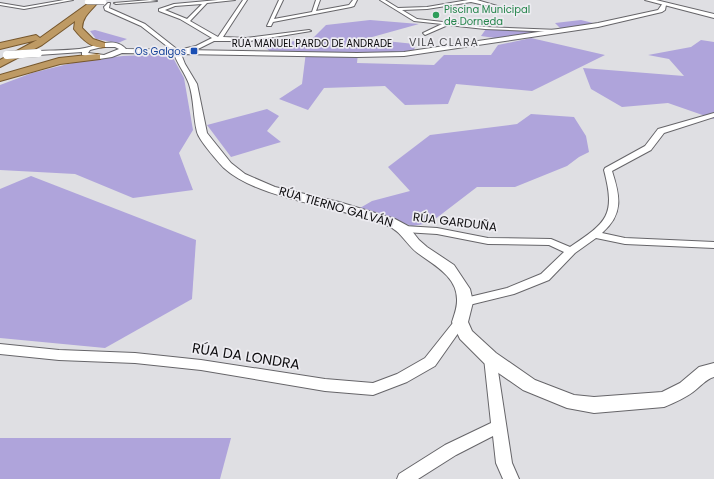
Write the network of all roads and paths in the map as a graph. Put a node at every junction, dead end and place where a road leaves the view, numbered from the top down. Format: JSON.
{"nodes":[{"id":1,"x":71,"y":0,"type":"edge"},
{"id":2,"x":78,"y":0,"type":"edge"},
{"id":3,"x":233,"y":0,"type":"edge"},
{"id":4,"x":245,"y":0,"type":"edge"},
{"id":5,"x":281,"y":0,"type":"edge"},
{"id":6,"x":318,"y":0,"type":"edge"},
{"id":7,"x":355,"y":0,"type":"edge"},
{"id":8,"x":382,"y":0,"type":"edge"},
{"id":9,"x":474,"y":0,"type":"edge"},
{"id":10,"x":648,"y":0,"type":"edge"},
{"id":11,"x":155,"y":1,"type":"dead end"},
{"id":12,"x":108,"y":2,"type":"edge"},
{"id":13,"x":206,"y":2,"type":"junction"},
{"id":14,"x":0,"y":4,"type":"edge"},
{"id":15,"x":662,"y":5,"type":"junction"},
{"id":16,"x":502,"y":8,"type":"dead end"},
{"id":17,"x":396,"y":9,"type":"junction"},
{"id":18,"x":85,"y":11,"type":"junction"},
{"id":19,"x":314,"y":12,"type":"junction"},
{"id":20,"x":714,"y":16,"type":"edge"},
{"id":21,"x":272,"y":19,"type":"junction"},
{"id":22,"x":188,"y":21,"type":"junction"},
{"id":23,"x":449,"y":23,"type":"junction"},
{"id":24,"x":226,"y":27,"type":"junction"},
{"id":25,"x":203,"y":31,"type":"junction"},
{"id":26,"x":308,"y":31,"type":"dead end"},
{"id":27,"x":561,"y":31,"type":"junction"},
{"id":28,"x":218,"y":32,"type":"junction"},
{"id":29,"x":425,"y":34,"type":"dead end"},
{"id":30,"x":264,"y":36,"type":"junction"},
{"id":31,"x":216,"y":39,"type":"junction"},
{"id":32,"x":0,"y":46,"type":"edge"},
{"id":33,"x":102,"y":46,"type":"junction"},
{"id":34,"x":86,"y":50,"type":"junction"},
{"id":35,"x":122,"y":51,"type":"junction"},
{"id":36,"x":177,"y":52,"type":"junction"},
{"id":37,"x":207,"y":52,"type":"junction"},
{"id":38,"x":4,"y":55,"type":"edge"},
{"id":39,"x":97,"y":57,"type":"junction"},
{"id":40,"x":0,"y":64,"type":"edge"},
{"id":41,"x":0,"y":78,"type":"edge"},
{"id":42,"x":714,"y":115,"type":"edge"},
{"id":43,"x":404,"y":229,"type":"junction"},
{"id":44,"x":595,"y":235,"type":"junction"},
{"id":45,"x":714,"y":245,"type":"edge"},
{"id":46,"x":571,"y":251,"type":"junction"},
{"id":47,"x":465,"y":302,"type":"junction"},
{"id":48,"x":460,"y":322,"type":"junction"},
{"id":49,"x":0,"y":349,"type":"edge"},
{"id":50,"x":490,"y":358,"type":"junction"},
{"id":51,"x":714,"y":370,"type":"edge"},
{"id":52,"x":499,"y":426,"type":"junction"},
{"id":53,"x":405,"y":479,"type":"edge"},
{"id":54,"x":511,"y":479,"type":"edge"}],
"edges":[{"from":1,"to":14,"type":"street"},
{"from":2,"to":12,"type":"street","bridge":true},
{"from":3,"to":13,"type":"street"},
{"from":4,"to":24,"type":"street"},
{"from":5,"to":21,"type":"street"},
{"from":6,"to":19,"type":"street"},
{"from":7,"to":19,"type":"street"},
{"from":8,"to":17,"type":"street"},
{"from":9,"to":16,"type":"street"},
{"from":9,"to":17,"type":"street"},
{"from":10,"to":15,"type":"main road"},
{"from":11,"to":12,"type":"street"},
{"from":12,"to":18,"type":"highway"},
{"from":12,"to":36,"type":"street"},
{"from":13,"to":22,"type":"street"},
{"from":13,"to":22,"type":"street"},
{"from":15,"to":20,"type":"main road"},
{"from":15,"to":27,"type":"street","name":"RÚA MANUEL PARDO DE ANDRADE"},
{"from":17,"to":23,"type":"street"},
{"from":18,"to":32,"type":"highway"},
{"from":18,"to":33,"type":"highway"},
{"from":18,"to":40,"type":"highway"},
{"from":19,"to":21,"type":"street"},
{"from":21,"to":30,"type":"street"},
{"from":22,"to":25,"type":"street"},
{"from":23,"to":27,"type":"street"},
{"from":23,"to":29,"type":"street"},
{"from":24,"to":28,"type":"street"},
{"from":24,"to":31,"type":"street"},
{"from":25,"to":28,"type":"street"},
{"from":25,"to":31,"type":"street"},
{"from":26,"to":30,"type":"street"},
{"from":27,"to":37,"type":"street","name":"RÚA MANUEL PARDO DE ANDRADE"},
{"from":28,"to":31,"type":"street"},
{"from":30,"to":31,"type":"street"},
{"from":31,"to":36,"type":"street"},
{"from":31,"to":37,"type":"street"},
{"from":33,"to":34,"type":"street"},
{"from":33,"to":35,"type":"street"},
{"from":34,"to":38,"type":"street","bridge":true},
{"from":34,"to":39,"type":"street"},
{"from":35,"to":36,"type":"street","name":"RÚA MANUEL PARDO DE ANDRADE"},
{"from":35,"to":39,"type":"street"},
{"from":36,"to":37,"type":"street","name":"RÚA MANUEL PARDO DE ANDRADE"},
{"from":36,"to":43,"type":"street","name":"RÚA TIERNO GALVÁN"},
{"from":39,"to":41,"type":"highway"},
{"from":42,"to":44,"type":"street"},
{"from":43,"to":46,"type":"street","name":"RÚA GARDUÑA"},
{"from":43,"to":47,"type":"street","name":"RÚA TIERNO GALVÁN"},
{"from":44,"to":45,"type":"street"},
{"from":44,"to":46,"type":"street"},
{"from":46,"to":47,"type":"street"},
{"from":47,"to":48,"type":"street","name":"RÚA TIERNO GALVÁN"},
{"from":48,"to":49,"type":"street","name":"RÚA DA LONDRA"},
{"from":48,"to":50,"type":"street"},
{"from":50,"to":51,"type":"street"},
{"from":50,"to":52,"type":"street"},
{"from":52,"to":53,"type":"street"},
{"from":52,"to":54,"type":"street"}]}
